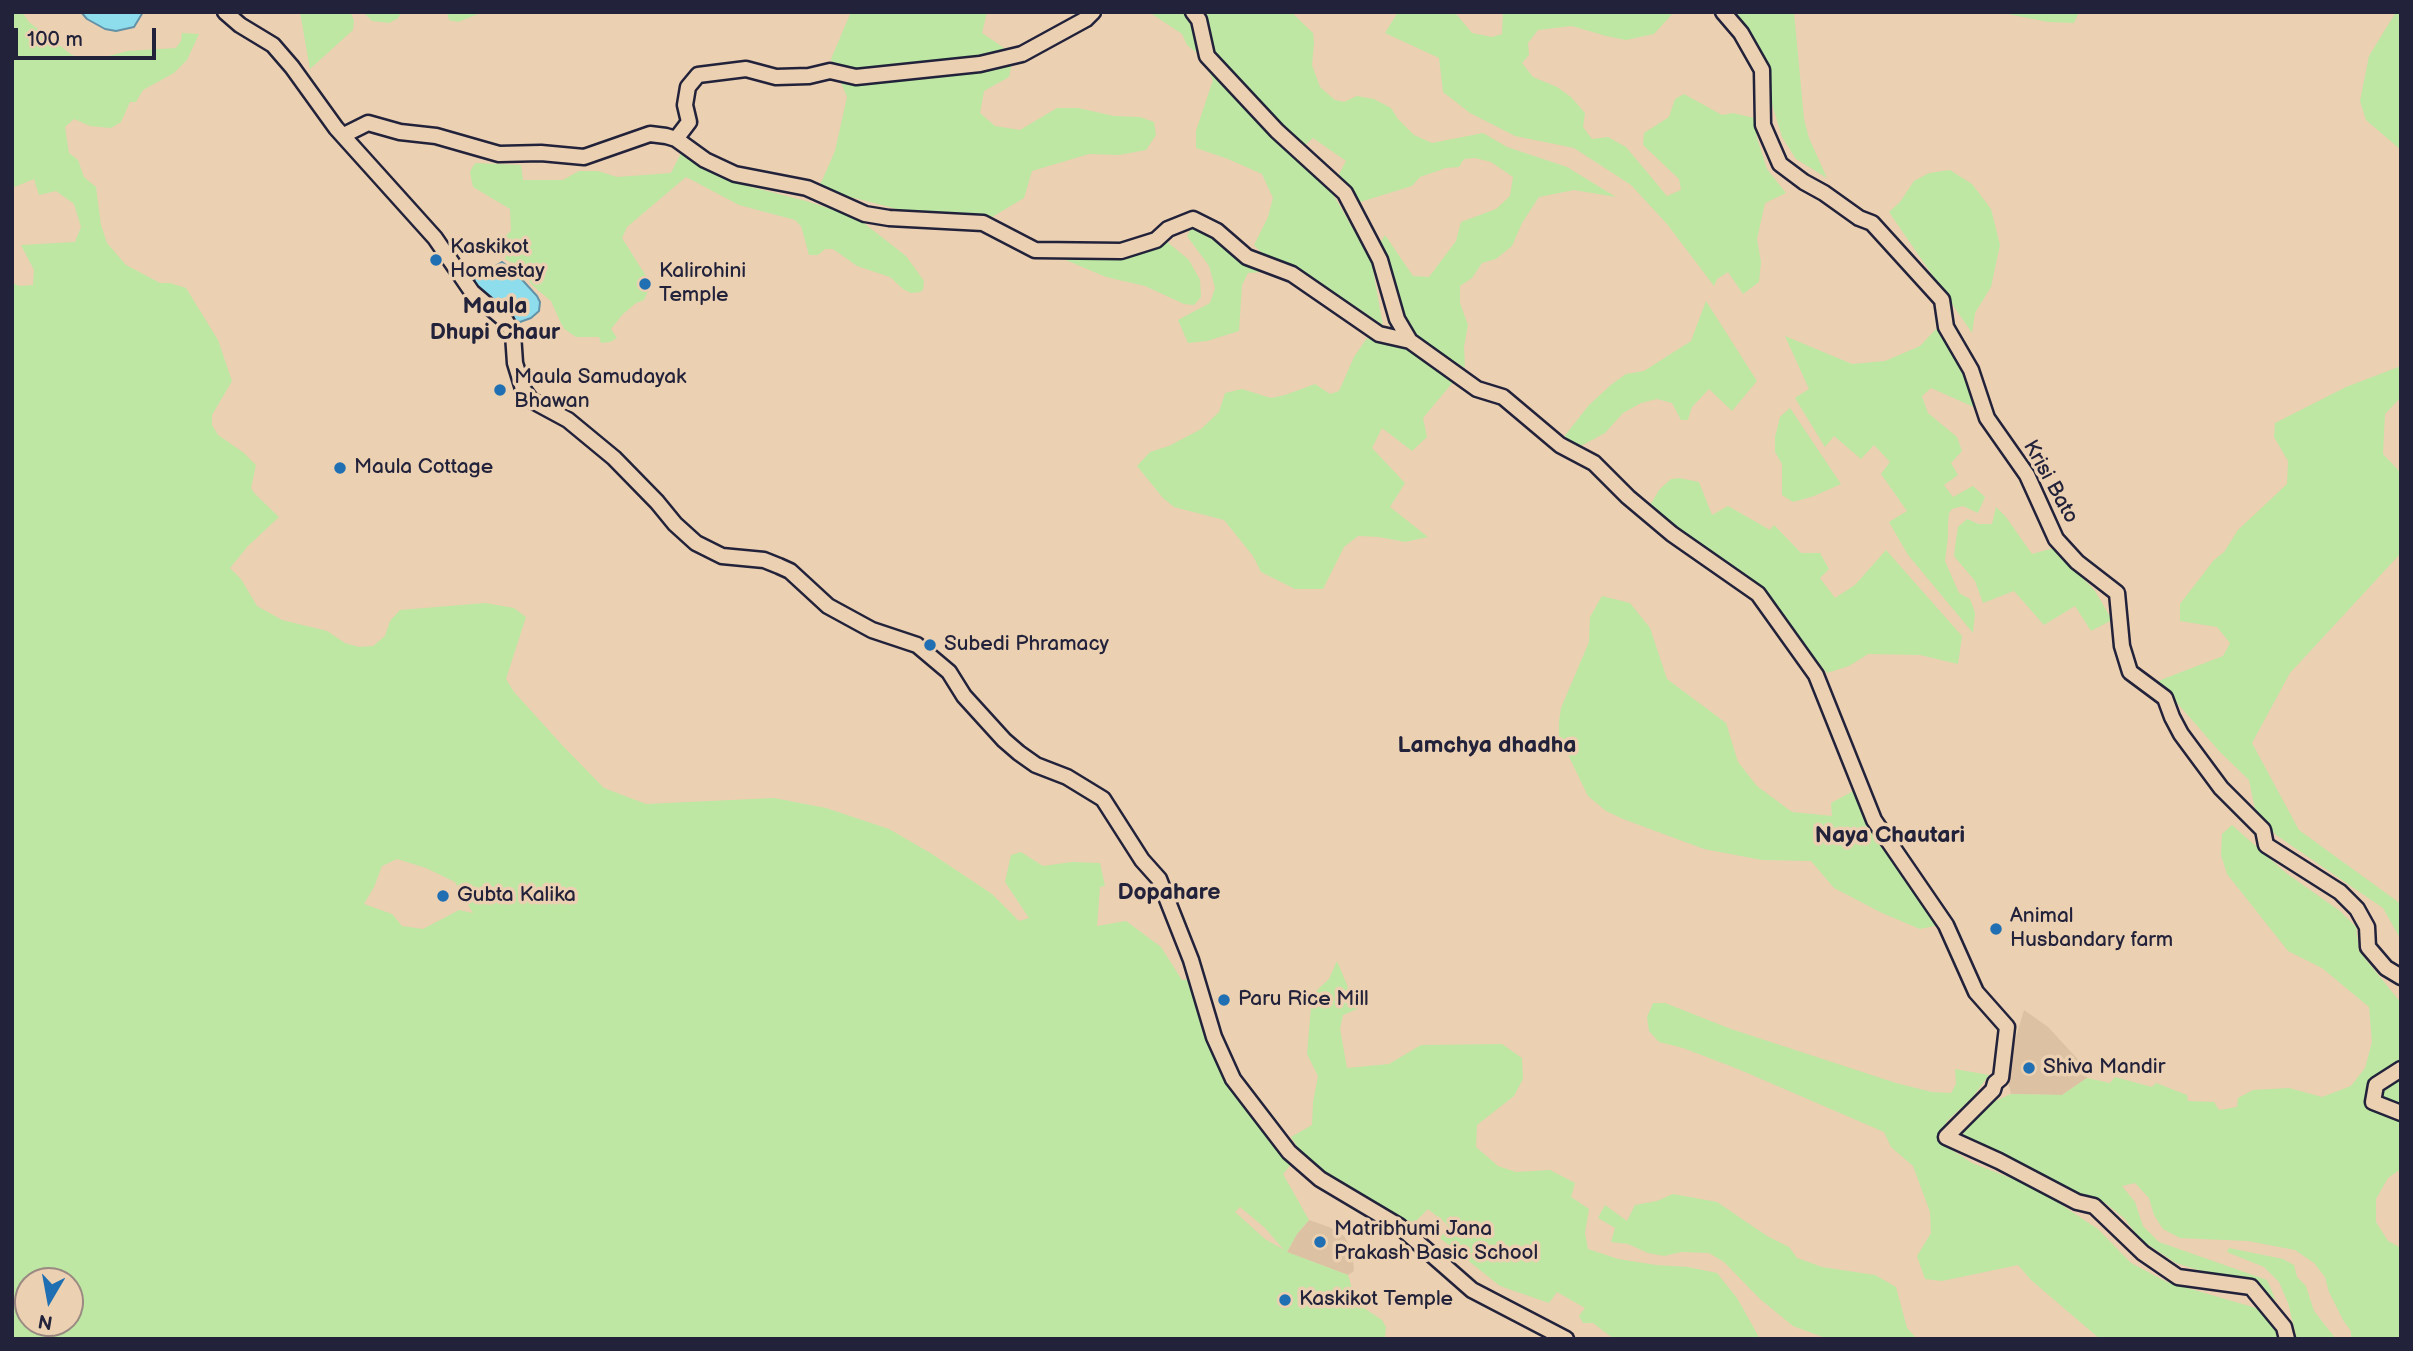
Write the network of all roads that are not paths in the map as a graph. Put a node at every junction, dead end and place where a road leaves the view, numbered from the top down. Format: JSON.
{"nodes":[{"id":1,"x":225,"y":12,"type":"edge"},
{"id":2,"x":1093,"y":12,"type":"edge"},
{"id":3,"x":1193,"y":12,"type":"edge"},
{"id":4,"x":1723,"y":12,"type":"edge"},
{"id":5,"x":344,"y":135,"type":"junction"},
{"id":6,"x":676,"y":139,"type":"junction"},
{"id":7,"x":1410,"y":341,"type":"junction"},
{"id":8,"x":2401,"y":977,"type":"edge"},
{"id":9,"x":2401,"y":1069,"type":"edge"},
{"id":10,"x":2401,"y":1113,"type":"edge"},
{"id":11,"x":1566,"y":1339,"type":"edge"},
{"id":12,"x":2287,"y":1339,"type":"edge"}],
"edges":[{"from":1,"to":5,"type":"street"},
{"from":2,"to":6,"type":"street"},
{"from":3,"to":7,"type":"street"},
{"from":4,"to":8,"type":"street","name":"Krisi Bato"},
{"from":5,"to":6,"type":"street"},
{"from":5,"to":11,"type":"street"},
{"from":6,"to":7,"type":"street"},
{"from":7,"to":12,"type":"street"},
{"from":9,"to":10,"type":"street"}]}
